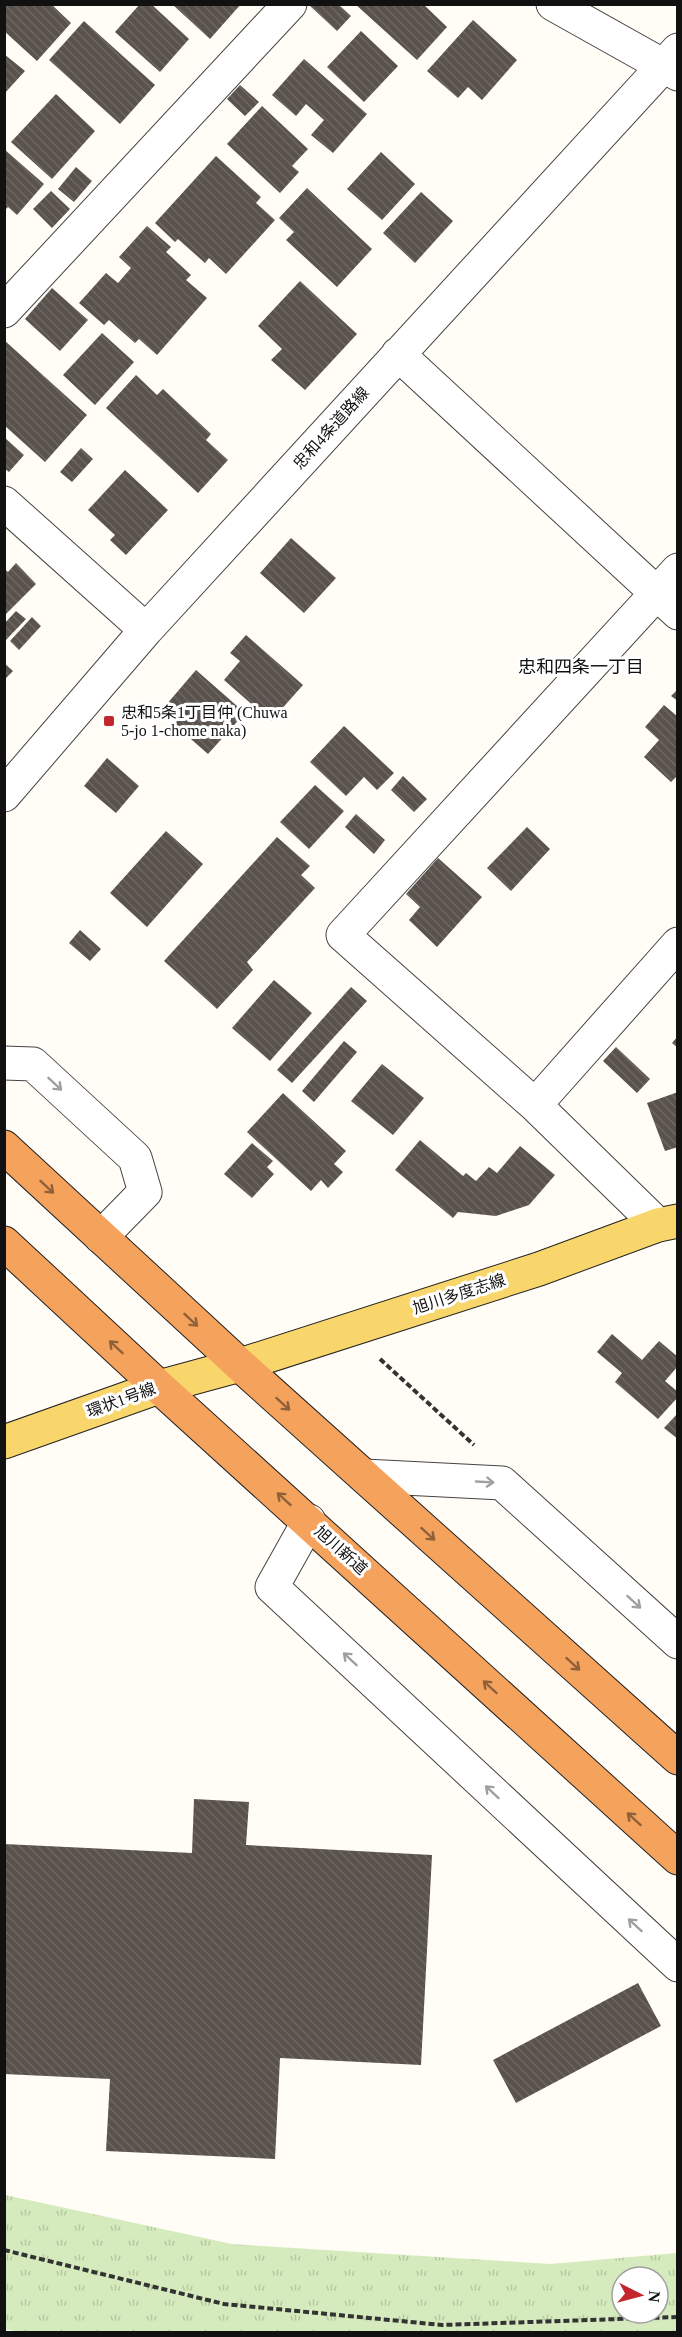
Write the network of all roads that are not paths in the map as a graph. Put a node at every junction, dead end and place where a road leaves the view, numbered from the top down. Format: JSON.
{"nodes":[{"id":1,"x":290,"y":4,"type":"edge"},
{"id":2,"x":553,"y":4,"type":"edge"},
{"id":3,"x":673,"y":64,"type":"edge"},
{"id":4,"x":4,"y":311,"type":"edge"},
{"id":5,"x":398,"y":354,"type":"junction"},
{"id":6,"x":4,"y":503,"type":"edge"},
{"id":7,"x":670,"y":592,"type":"edge"},
{"id":8,"x":146,"y":630,"type":"junction"},
{"id":9,"x":4,"y":795,"type":"edge"},
{"id":10,"x":678,"y":944,"type":"edge"},
{"id":11,"x":4,"y":1063,"type":"edge"},
{"id":12,"x":535,"y":1105,"type":"junction"},
{"id":13,"x":4,"y":1148,"type":"edge"},
{"id":14,"x":668,"y":1223,"type":"edge"},
{"id":15,"x":101,"y":1237,"type":"junction"},
{"id":16,"x":4,"y":1243,"type":"edge"},
{"id":17,"x":240,"y":1365,"type":"junction"},
{"id":18,"x":159,"y":1387,"type":"junction"},
{"id":19,"x":4,"y":1442,"type":"edge"},
{"id":20,"x":364,"y":1476,"type":"junction"},
{"id":21,"x":309,"y":1521,"type":"junction"},
{"id":22,"x":678,"y":1641,"type":"edge"},
{"id":23,"x":678,"y":1758,"type":"edge"},
{"id":24,"x":678,"y":1858,"type":"edge"},
{"id":25,"x":678,"y":1965,"type":"edge"}],
"edges":[{"from":1,"to":4,"type":"street"},
{"from":2,"to":3,"type":"street"},
{"from":3,"to":5,"type":"street","name":"忠和4条道路線"},
{"from":5,"to":7,"type":"street"},
{"from":5,"to":8,"type":"street","name":"忠和4条道路線"},
{"from":6,"to":8,"type":"street"},
{"from":7,"to":12,"type":"street"},
{"from":8,"to":9,"type":"street","name":"忠和4条道路線"},
{"from":10,"to":12,"type":"street"},
{"from":11,"to":15,"type":"street","one_way":true},
{"from":12,"to":14,"type":"street"},
{"from":13,"to":15,"type":"highway","one_way":true},
{"from":14,"to":17,"type":"main road","name":"旭川多度志線"},
{"from":15,"to":17,"type":"highway","one_way":true},
{"from":18,"to":16,"type":"highway","name":"旭川新道","one_way":true},
{"from":17,"to":18,"type":"main road","name":"環状1号線"},
{"from":17,"to":20,"type":"highway","one_way":true},
{"from":18,"to":19,"type":"main road","name":"環状1号線"},
{"from":21,"to":18,"type":"highway","name":"旭川新道","one_way":true},
{"from":20,"to":22,"type":"street","one_way":true},
{"from":20,"to":23,"type":"highway","one_way":true},
{"from":24,"to":21,"type":"highway","name":"旭川新道","one_way":true},
{"from":25,"to":21,"type":"street","one_way":true}]}
